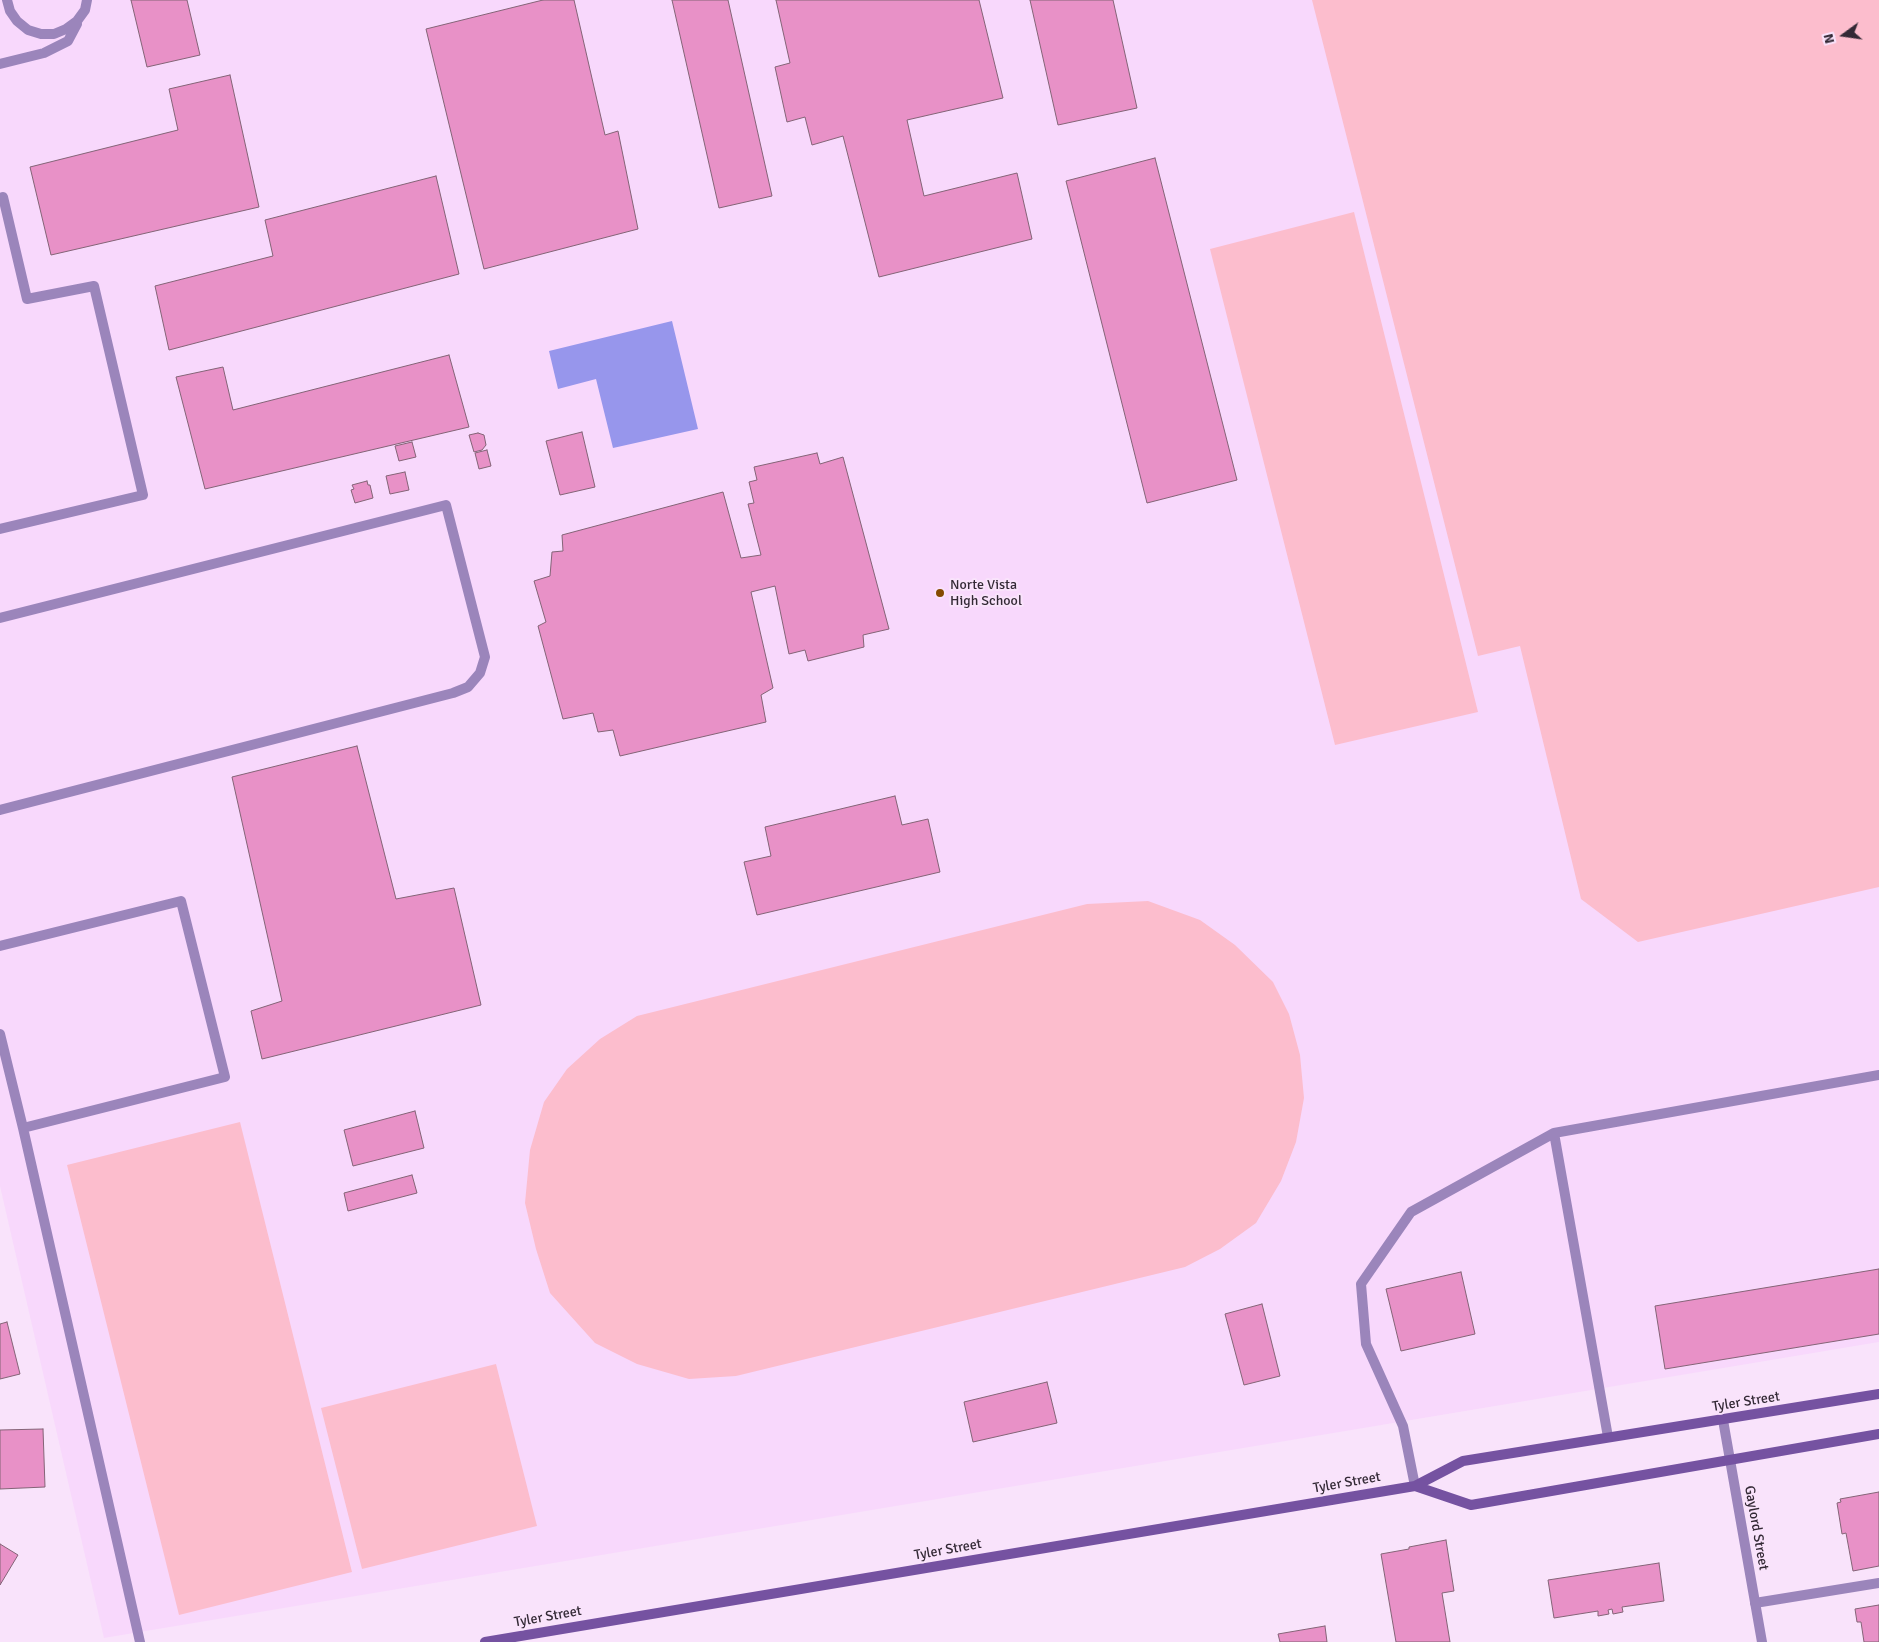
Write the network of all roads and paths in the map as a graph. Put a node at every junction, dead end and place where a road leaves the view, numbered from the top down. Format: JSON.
{"nodes":[{"id":1,"x":7,"y":0,"type":"edge"},
{"id":2,"x":86,"y":5,"type":"edge"},
{"id":3,"x":0,"y":64,"type":"edge"},
{"id":4,"x":0,"y":198,"type":"edge"},
{"id":5,"x":0,"y":529,"type":"edge"},
{"id":6,"x":0,"y":618,"type":"edge"},
{"id":7,"x":0,"y":810,"type":"edge"},
{"id":8,"x":0,"y":946,"type":"edge"},
{"id":9,"x":0,"y":1034,"type":"edge"},
{"id":10,"x":1879,"y":1075,"type":"edge"},
{"id":11,"x":23,"y":1128,"type":"junction"},
{"id":12,"x":1554,"y":1133,"type":"junction"},
{"id":13,"x":1879,"y":1394,"type":"edge"},
{"id":14,"x":1723,"y":1420,"type":"junction"},
{"id":15,"x":1879,"y":1434,"type":"edge"},
{"id":16,"x":1608,"y":1438,"type":"junction"},
{"id":17,"x":1730,"y":1459,"type":"junction"},
{"id":18,"x":1415,"y":1486,"type":"junction"},
{"id":19,"x":1879,"y":1583,"type":"edge"},
{"id":20,"x":1755,"y":1603,"type":"junction"},
{"id":21,"x":140,"y":1642,"type":"edge"},
{"id":22,"x":485,"y":1642,"type":"edge"},
{"id":23,"x":1762,"y":1642,"type":"edge"}],
"edges":[{"from":1,"to":2,"type":"street"},
{"from":2,"to":3,"type":"street"},
{"from":4,"to":5,"type":"street"},
{"from":6,"to":7,"type":"street"},
{"from":8,"to":11,"type":"street"},
{"from":9,"to":11,"type":"street"},
{"from":10,"to":12,"type":"street"},
{"from":11,"to":21,"type":"street"},
{"from":12,"to":16,"type":"street"},
{"from":12,"to":18,"type":"street"},
{"from":13,"to":14,"type":"main road","name":"Tyler Street"},
{"from":14,"to":16,"type":"main road","name":"Tyler Street"},
{"from":14,"to":17,"type":"street","name":"Gaylord Street"},
{"from":15,"to":17,"type":"main road","name":"Tyler Street"},
{"from":16,"to":18,"type":"main road","name":"Tyler Street"},
{"from":17,"to":18,"type":"main road","name":"Tyler Street"},
{"from":17,"to":20,"type":"street","name":"Gaylord Street"},
{"from":18,"to":22,"type":"main road","name":"Tyler Street"},
{"from":19,"to":20,"type":"street"},
{"from":20,"to":23,"type":"street","name":"Gaylord Street"}]}
